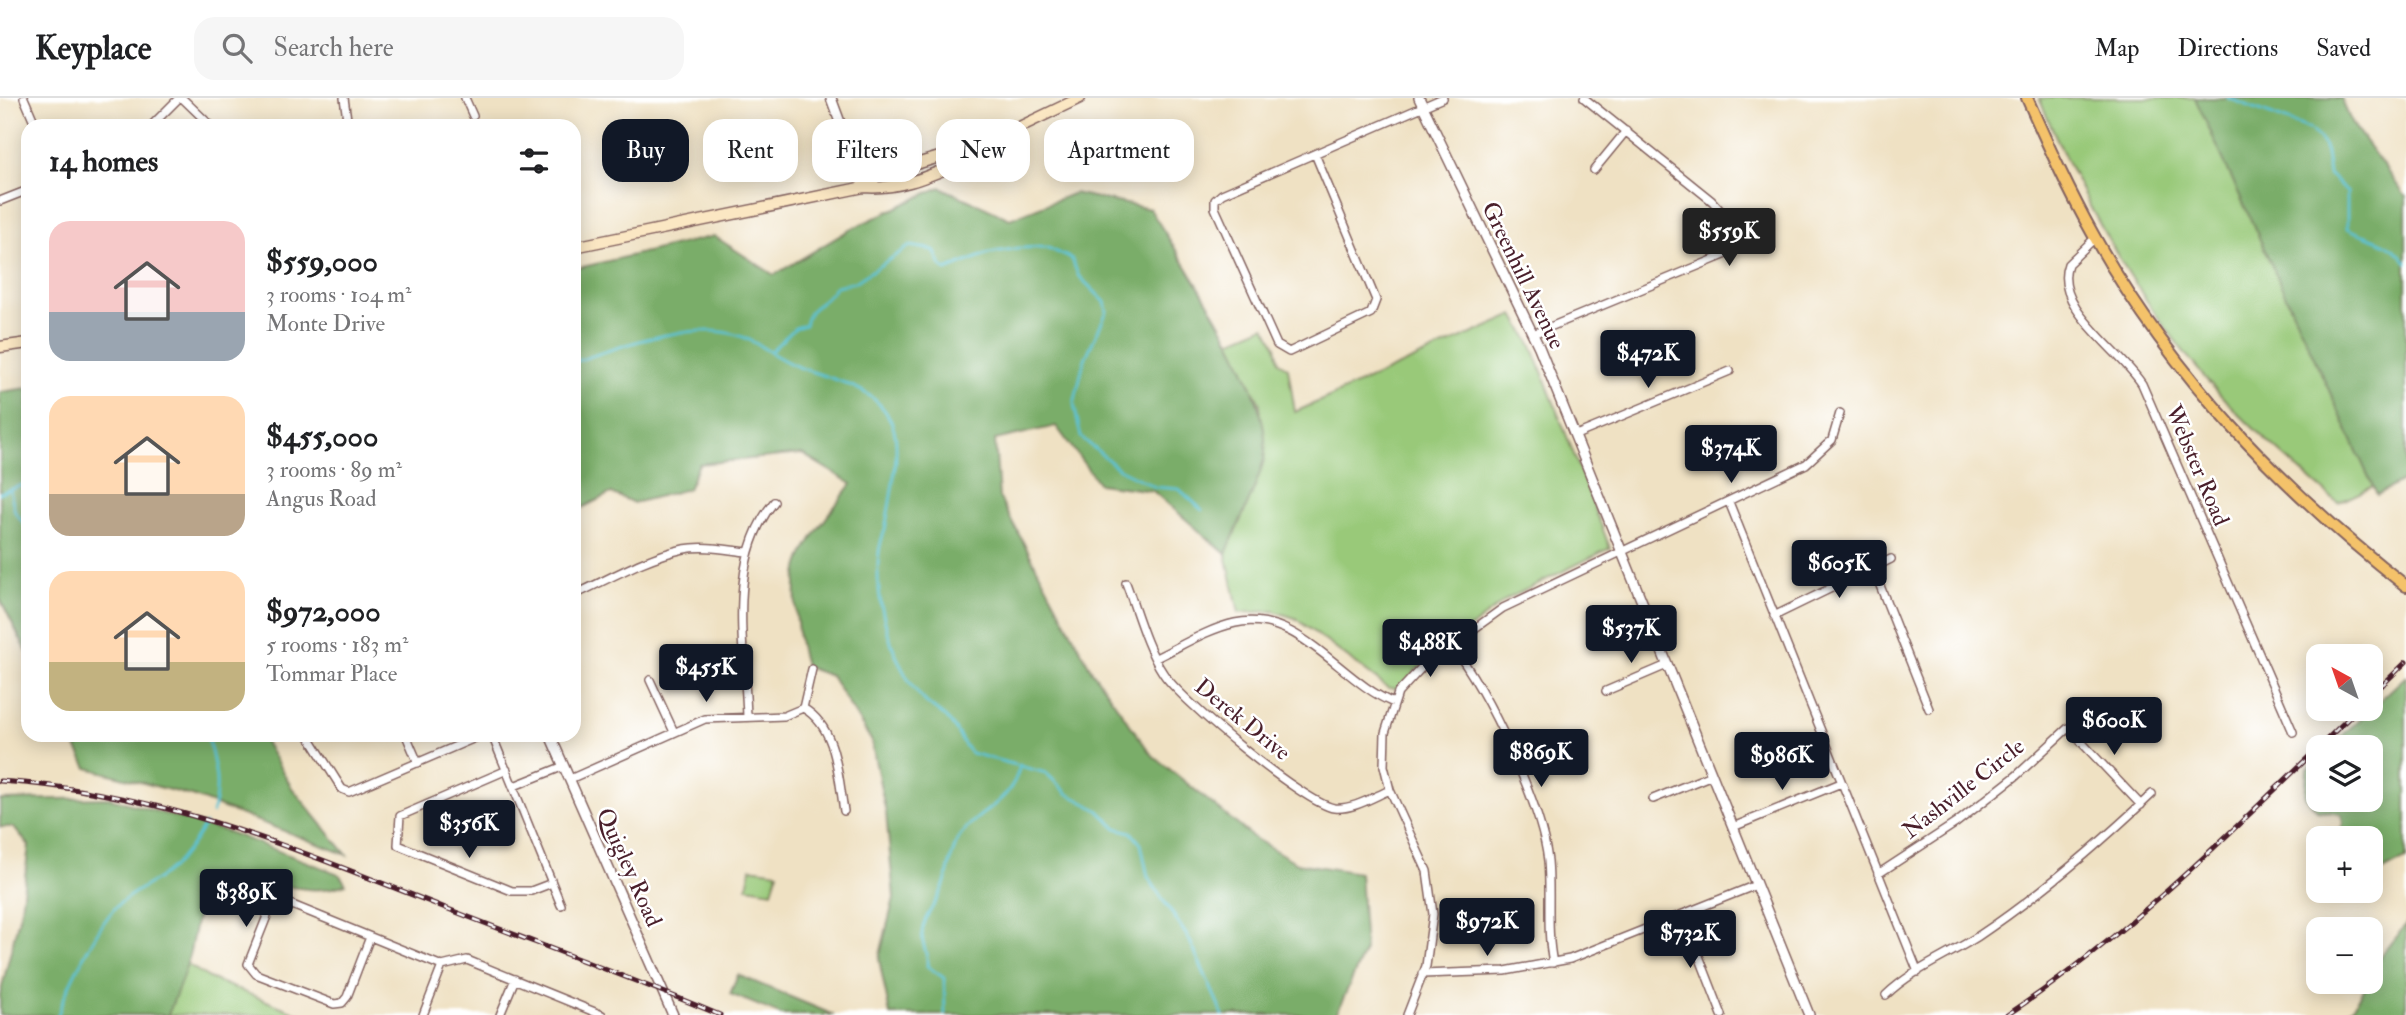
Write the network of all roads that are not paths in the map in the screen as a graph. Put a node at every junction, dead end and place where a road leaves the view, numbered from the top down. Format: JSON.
{"nodes":[{"id":1,"x":24,"y":98,"type":"edge"},
{"id":2,"x":181,"y":98,"type":"edge"},
{"id":3,"x":344,"y":98,"type":"edge"},
{"id":4,"x":465,"y":98,"type":"edge"},
{"id":5,"x":831,"y":98,"type":"edge"},
{"id":6,"x":1080,"y":98,"type":"edge"},
{"id":7,"x":1419,"y":98,"type":"edge"},
{"id":8,"x":1443,"y":98,"type":"edge"},
{"id":9,"x":1584,"y":98,"type":"edge"},
{"id":10,"x":2027,"y":98,"type":"edge"},
{"id":11,"x":1423,"y":108,"type":"junction"},
{"id":12,"x":473,"y":116,"type":"dead end"},
{"id":13,"x":33,"y":119,"type":"edge"},
{"id":14,"x":158,"y":119,"type":"edge"},
{"id":15,"x":204,"y":119,"type":"edge"},
{"id":16,"x":347,"y":119,"type":"edge"},
{"id":17,"x":1626,"y":131,"type":"junction"},
{"id":18,"x":1315,"y":154,"type":"junction"},
{"id":19,"x":1594,"y":170,"type":"dead end"},
{"id":20,"x":864,"y":187,"type":"junction"},
{"id":21,"x":21,"y":193,"type":"edge"},
{"id":22,"x":0,"y":201,"type":"edge"},
{"id":23,"x":2095,"y":238,"type":"junction"},
{"id":24,"x":581,"y":246,"type":"edge"},
{"id":25,"x":1533,"y":334,"type":"junction"},
{"id":26,"x":21,"y":344,"type":"edge"},
{"id":27,"x":0,"y":347,"type":"edge"},
{"id":28,"x":1730,"y":371,"type":"dead end"},
{"id":29,"x":1840,"y":413,"type":"dead end"},
{"id":30,"x":1576,"y":435,"type":"junction"},
{"id":31,"x":774,"y":502,"type":"dead end"},
{"id":32,"x":1729,"y":502,"type":"junction"},
{"id":33,"x":748,"y":552,"type":"junction"},
{"id":34,"x":1621,"y":554,"type":"junction"},
{"id":35,"x":1891,"y":559,"type":"dead end"},
{"id":36,"x":1873,"y":568,"type":"junction"},
{"id":37,"x":1126,"y":583,"type":"dead end"},
{"id":38,"x":2406,"y":586,"type":"edge"},
{"id":39,"x":581,"y":592,"type":"edge"},
{"id":40,"x":1774,"y":616,"type":"junction"},
{"id":41,"x":1452,"y":646,"type":"junction"},
{"id":42,"x":1156,"y":658,"type":"junction"},
{"id":43,"x":1667,"y":665,"type":"junction"},
{"id":44,"x":812,"y":669,"type":"dead end"},
{"id":45,"x":650,"y":680,"type":"dead end"},
{"id":46,"x":1606,"y":691,"type":"dead end"},
{"id":47,"x":1394,"y":703,"type":"junction"},
{"id":48,"x":803,"y":708,"type":"junction"},
{"id":49,"x":1929,"y":709,"type":"dead end"},
{"id":50,"x":747,"y":717,"type":"junction"},
{"id":51,"x":674,"y":732,"type":"junction"},
{"id":52,"x":2292,"y":732,"type":"dead end"},
{"id":53,"x":313,"y":742,"type":"edge"},
{"id":54,"x":409,"y":742,"type":"edge"},
{"id":55,"x":466,"y":742,"type":"edge"},
{"id":56,"x":495,"y":742,"type":"edge"},
{"id":57,"x":553,"y":742,"type":"edge"},
{"id":58,"x":418,"y":763,"type":"junction"},
{"id":59,"x":564,"y":766,"type":"junction"},
{"id":60,"x":507,"y":770,"type":"junction"},
{"id":61,"x":1712,"y":775,"type":"junction"},
{"id":62,"x":570,"y":779,"type":"junction"},
{"id":63,"x":1841,"y":783,"type":"junction"},
{"id":64,"x":514,"y":786,"type":"junction"},
{"id":65,"x":1390,"y":790,"type":"junction"},
{"id":66,"x":2152,"y":794,"type":"dead end"},
{"id":67,"x":1653,"y":799,"type":"dead end"},
{"id":68,"x":2140,"y":805,"type":"junction"},
{"id":69,"x":844,"y":811,"type":"dead end"},
{"id":70,"x":1733,"y":827,"type":"junction"},
{"id":71,"x":1878,"y":874,"type":"junction"},
{"id":72,"x":552,"y":883,"type":"junction"},
{"id":73,"x":1756,"y":885,"type":"junction"},
{"id":74,"x":561,"y":905,"type":"dead end"},
{"id":75,"x":1683,"y":915,"type":"junction"},
{"id":76,"x":370,"y":937,"type":"junction"},
{"id":77,"x":1553,"y":963,"type":"junction"},
{"id":78,"x":442,"y":966,"type":"junction"},
{"id":79,"x":1918,"y":972,"type":"junction"},
{"id":80,"x":1422,"y":974,"type":"junction"},
{"id":81,"x":515,"y":979,"type":"junction"},
{"id":82,"x":1886,"y":995,"type":"dead end"},
{"id":83,"x":584,"y":1012,"type":"edge"},
{"id":84,"x":423,"y":1015,"type":"edge"},
{"id":85,"x":500,"y":1015,"type":"edge"},
{"id":86,"x":602,"y":1015,"type":"edge"},
{"id":87,"x":673,"y":1015,"type":"edge"},
{"id":88,"x":1406,"y":1015,"type":"edge"},
{"id":89,"x":1722,"y":1015,"type":"edge"},
{"id":90,"x":1810,"y":1015,"type":"edge"}],
"edges":[{"from":1,"to":13,"type":"street"},
{"from":2,"to":14,"type":"street"},
{"from":2,"to":15,"type":"street"},
{"from":3,"to":16,"type":"street"},
{"from":4,"to":12,"type":"street"},
{"from":5,"to":20,"type":"street"},
{"from":6,"to":20,"type":"main road"},
{"from":7,"to":11,"type":"street","name":"Greenhill Avenue"},
{"from":8,"to":11,"type":"street"},
{"from":9,"to":17,"type":"street"},
{"from":10,"to":23,"type":"main road"},
{"from":11,"to":18,"type":"street"},
{"from":11,"to":25,"type":"street","name":"Greenhill Avenue"},
{"from":17,"to":19,"type":"street"},
{"from":17,"to":25,"type":"street"},
{"from":18,"to":18,"type":"street"},
{"from":20,"to":24,"type":"main road"},
{"from":21,"to":22,"type":"street"},
{"from":23,"to":38,"type":"main road"},
{"from":23,"to":52,"type":"street","name":"Webster Road"},
{"from":25,"to":30,"type":"street","name":"Greenhill Avenue"},
{"from":26,"to":27,"type":"main road"},
{"from":28,"to":30,"type":"street"},
{"from":29,"to":32,"type":"street"},
{"from":30,"to":34,"type":"street","name":"Greenhill Avenue"},
{"from":31,"to":33,"type":"street"},
{"from":32,"to":34,"type":"street"},
{"from":32,"to":40,"type":"street"},
{"from":33,"to":39,"type":"street"},
{"from":33,"to":50,"type":"street"},
{"from":34,"to":41,"type":"street"},
{"from":34,"to":43,"type":"street","name":"Greenhill Avenue"},
{"from":35,"to":36,"type":"street"},
{"from":36,"to":40,"type":"street"},
{"from":36,"to":49,"type":"street"},
{"from":37,"to":42,"type":"street","name":"Derek Drive"},
{"from":40,"to":63,"type":"street"},
{"from":41,"to":47,"type":"street"},
{"from":41,"to":77,"type":"street"},
{"from":42,"to":47,"type":"street"},
{"from":42,"to":65,"type":"street","name":"Derek Drive"},
{"from":43,"to":46,"type":"street"},
{"from":43,"to":61,"type":"street","name":"Greenhill Avenue"},
{"from":44,"to":48,"type":"street"},
{"from":45,"to":51,"type":"street"},
{"from":47,"to":65,"type":"street"},
{"from":48,"to":50,"type":"street"},
{"from":48,"to":69,"type":"street"},
{"from":50,"to":51,"type":"street"},
{"from":51,"to":62,"type":"street"},
{"from":53,"to":58,"type":"street"},
{"from":54,"to":58,"type":"street"},
{"from":55,"to":58,"type":"street"},
{"from":56,"to":60,"type":"street"},
{"from":57,"to":59,"type":"street","name":"Quigley Road"},
{"from":59,"to":62,"type":"street","name":"Quigley Road"},
{"from":59,"to":64,"type":"street"},
{"from":60,"to":64,"type":"street"},
{"from":60,"to":72,"type":"street"},
{"from":61,"to":67,"type":"street"},
{"from":61,"to":70,"type":"street","name":"Greenhill Avenue"},
{"from":62,"to":87,"type":"street","name":"Quigley Road"},
{"from":63,"to":70,"type":"street"},
{"from":63,"to":71,"type":"street"},
{"from":64,"to":72,"type":"street"},
{"from":65,"to":80,"type":"street"},
{"from":66,"to":68,"type":"street"},
{"from":68,"to":71,"type":"street","name":"Nashville Circle"},
{"from":68,"to":79,"type":"street"},
{"from":70,"to":73,"type":"street","name":"Greenhill Avenue"},
{"from":71,"to":79,"type":"street"},
{"from":72,"to":74,"type":"street"},
{"from":73,"to":75,"type":"street"},
{"from":73,"to":90,"type":"street","name":"Greenhill Avenue"},
{"from":75,"to":77,"type":"street"},
{"from":75,"to":89,"type":"street"},
{"from":76,"to":76,"type":"street"},
{"from":76,"to":78,"type":"street"},
{"from":77,"to":80,"type":"street"},
{"from":78,"to":81,"type":"street"},
{"from":78,"to":84,"type":"street"},
{"from":79,"to":82,"type":"street"},
{"from":80,"to":88,"type":"street"},
{"from":81,"to":83,"type":"street"},
{"from":81,"to":85,"type":"street"},
{"from":83,"to":86,"type":"street"}]}
